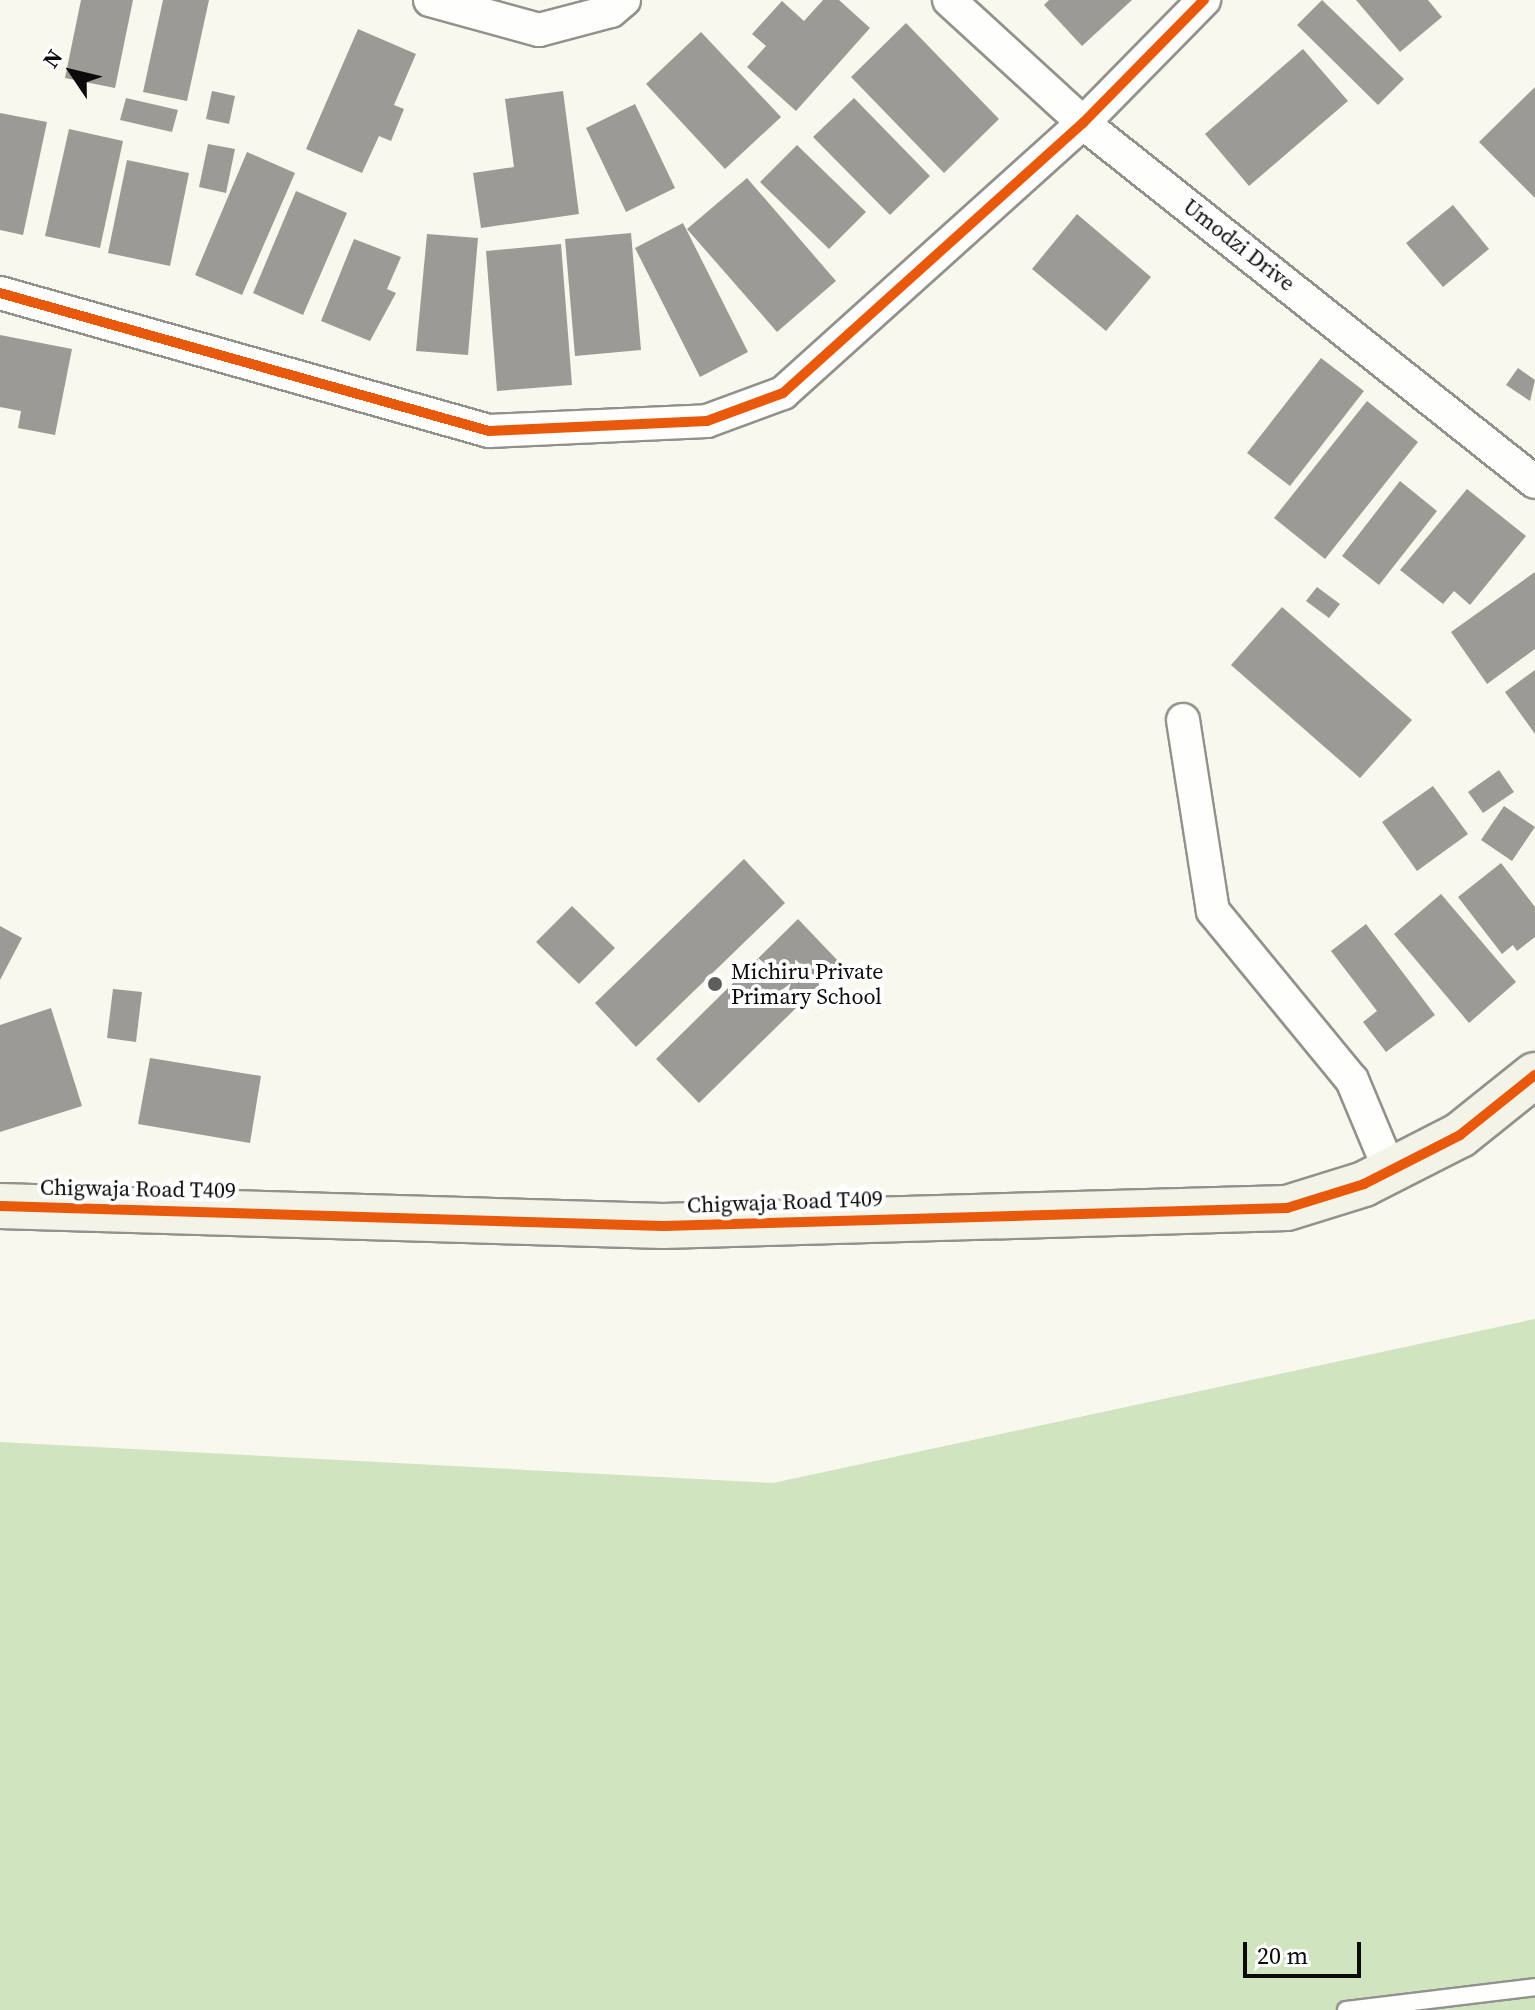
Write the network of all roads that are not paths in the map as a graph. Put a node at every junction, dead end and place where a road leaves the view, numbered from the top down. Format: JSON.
{"nodes":[{"id":1,"x":430,"y":0,"type":"edge"},
{"id":2,"x":624,"y":0,"type":"edge"},
{"id":3,"x":949,"y":0,"type":"edge"},
{"id":4,"x":1204,"y":0,"type":"edge"},
{"id":5,"x":1083,"y":123,"type":"junction"},
{"id":6,"x":0,"y":293,"type":"edge"},
{"id":7,"x":1535,"y":482,"type":"edge"},
{"id":8,"x":1183,"y":720,"type":"dead end"},
{"id":9,"x":1535,"y":1075,"type":"edge"},
{"id":10,"x":1390,"y":1171,"type":"junction"},
{"id":11,"x":0,"y":1206,"type":"edge"},
{"id":12,"x":1535,"y":1987,"type":"edge"},
{"id":13,"x":1346,"y":2010,"type":"edge"}],
"edges":[{"from":1,"to":2,"type":"street"},
{"from":3,"to":5,"type":"street","name":"Umodzi Drive"},
{"from":4,"to":5,"type":"street"},
{"from":5,"to":6,"type":"street"},
{"from":5,"to":7,"type":"street","name":"Umodzi Drive"},
{"from":8,"to":10,"type":"street"},
{"from":9,"to":10,"type":"street","name":"Chigwaja Road T409"},
{"from":10,"to":11,"type":"street","name":"Chigwaja Road T409"},
{"from":12,"to":13,"type":"lane"}]}
